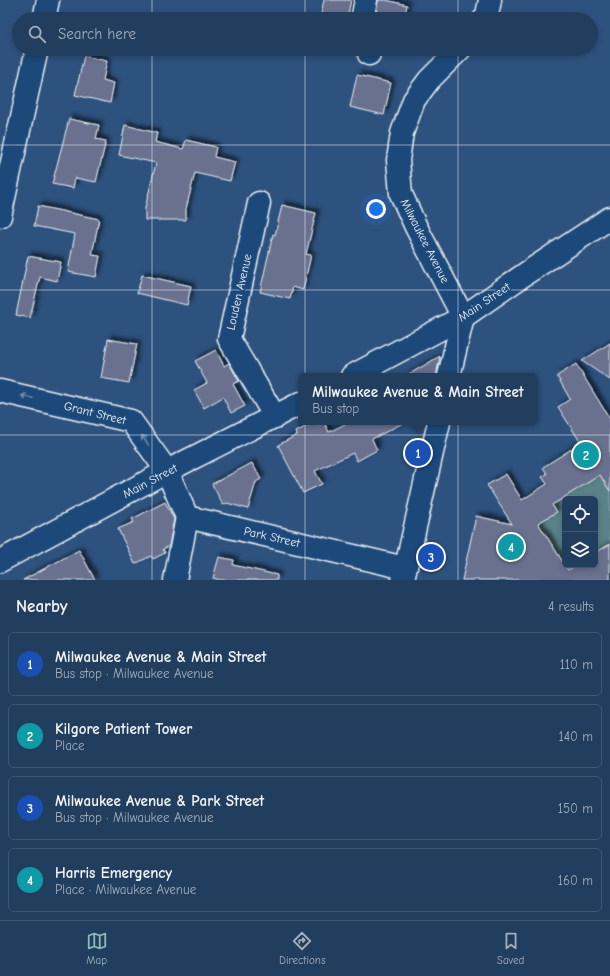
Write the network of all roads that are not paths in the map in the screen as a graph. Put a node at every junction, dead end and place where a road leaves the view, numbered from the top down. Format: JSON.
{"nodes":[{"id":1,"x":48,"y":0,"type":"edge"},
{"id":2,"x":366,"y":0,"type":"edge"},
{"id":3,"x":490,"y":0,"type":"edge"},
{"id":4,"x":45,"y":12,"type":"edge"},
{"id":5,"x":363,"y":12,"type":"edge"},
{"id":6,"x":488,"y":12,"type":"edge"},
{"id":7,"x":35,"y":56,"type":"edge"},
{"id":8,"x":453,"y":56,"type":"edge"},
{"id":9,"x":259,"y":203,"type":"dead end"},
{"id":10,"x":0,"y":216,"type":"edge"},
{"id":11,"x":610,"y":218,"type":"edge"},
{"id":12,"x":463,"y":316,"type":"junction"},
{"id":13,"x":358,"y":373,"type":"edge"},
{"id":14,"x":450,"y":373,"type":"edge"},
{"id":15,"x":0,"y":391,"type":"edge"},
{"id":16,"x":298,"y":405,"type":"edge"},
{"id":17,"x":275,"y":417,"type":"junction"},
{"id":18,"x":438,"y":425,"type":"edge"},
{"id":19,"x":167,"y":471,"type":"junction"},
{"id":20,"x":187,"y":517,"type":"junction"},
{"id":21,"x":0,"y":561,"type":"edge"},
{"id":22,"x":404,"y":574,"type":"edge"},
{"id":23,"x":175,"y":580,"type":"edge"}],
"edges":[{"from":1,"to":4,"type":"street"},
{"from":2,"to":5,"type":"street"},
{"from":3,"to":6,"type":"street"},
{"from":7,"to":10,"type":"street"},
{"from":8,"to":12,"type":"street","name":"Milwaukee Avenue"},
{"from":9,"to":17,"type":"street","name":"Louden Avenue"},
{"from":11,"to":12,"type":"street","name":"Main Street"},
{"from":12,"to":13,"type":"street","name":"Main Street"},
{"from":12,"to":14,"type":"street"},
{"from":19,"to":15,"type":"street","name":"Grant Street","one_way":true},
{"from":16,"to":17,"type":"street","name":"Main Street"},
{"from":17,"to":19,"type":"street","name":"Main Street"},
{"from":18,"to":22,"type":"street"},
{"from":19,"to":20,"type":"street"},
{"from":19,"to":21,"type":"street","name":"Main Street"},
{"from":20,"to":22,"type":"street","name":"Park Street"},
{"from":20,"to":23,"type":"street"}]}
